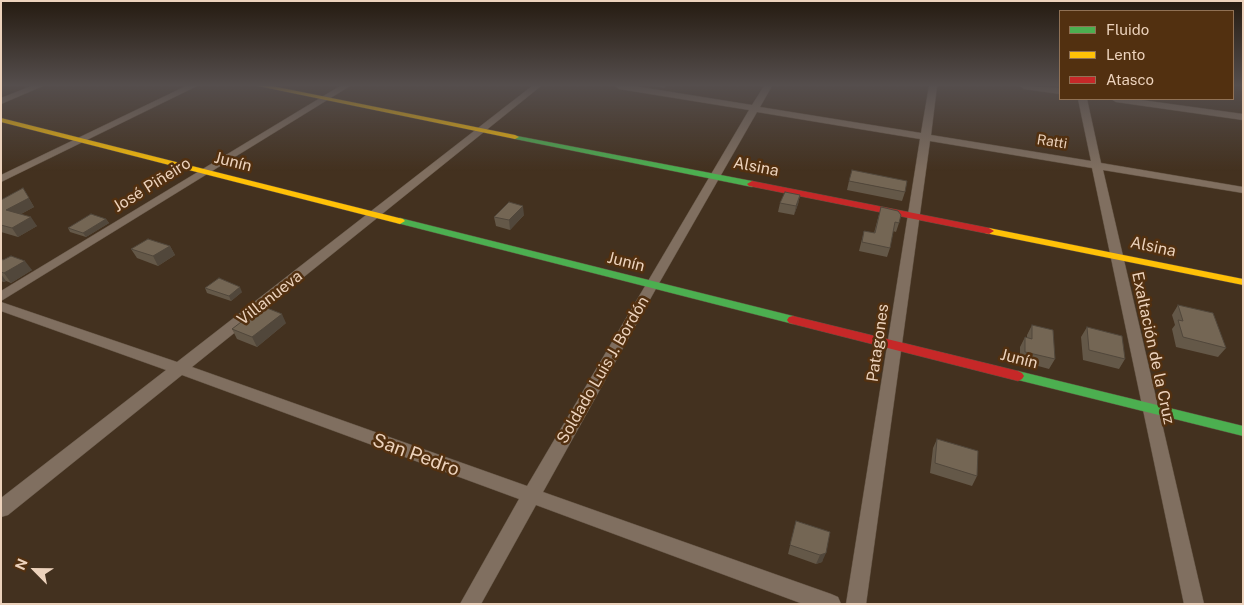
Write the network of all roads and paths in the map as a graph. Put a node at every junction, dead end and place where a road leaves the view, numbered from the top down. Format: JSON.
{"nodes":[{"id":1,"x":134,"y":114,"type":"edge"},
{"id":2,"x":300,"y":114,"type":"edge"},
{"id":3,"x":402,"y":114,"type":"edge"},
{"id":4,"x":502,"y":114,"type":"edge"},
{"id":5,"x":752,"y":114,"type":"edge"},
{"id":6,"x":788,"y":114,"type":"edge"},
{"id":7,"x":929,"y":114,"type":"edge"},
{"id":8,"x":1087,"y":114,"type":"edge"},
{"id":9,"x":1223,"y":114,"type":"edge"},
{"id":10,"x":1243,"y":117,"type":"edge"},
{"id":11,"x":1,"y":120,"type":"edge"},
{"id":12,"x":482,"y":130,"type":"junction"},
{"id":13,"x":926,"y":136,"type":"junction"},
{"id":14,"x":81,"y":140,"type":"junction"},
{"id":15,"x":1097,"y":165,"type":"junction"},
{"id":16,"x":205,"y":172,"type":"junction"},
{"id":17,"x":715,"y":175,"type":"junction"},
{"id":18,"x":1,"y":179,"type":"edge"},
{"id":19,"x":1243,"y":190,"type":"edge"},
{"id":20,"x":375,"y":215,"type":"junction"},
{"id":21,"x":913,"y":215,"type":"junction"},
{"id":22,"x":1115,"y":256,"type":"junction"},
{"id":23,"x":1243,"y":282,"type":"edge"},
{"id":24,"x":651,"y":285,"type":"junction"},
{"id":25,"x":1,"y":297,"type":"edge"},
{"id":26,"x":1,"y":306,"type":"edge"},
{"id":27,"x":896,"y":345,"type":"junction"},
{"id":28,"x":181,"y":369,"type":"junction"},
{"id":29,"x":1148,"y":407,"type":"junction"},
{"id":30,"x":1243,"y":431,"type":"edge"},
{"id":31,"x":531,"y":497,"type":"junction"},
{"id":32,"x":1,"y":509,"type":"edge"},
{"id":33,"x":470,"y":604,"type":"edge"},
{"id":34,"x":831,"y":604,"type":"edge"},
{"id":35,"x":856,"y":604,"type":"edge"},
{"id":36,"x":1194,"y":604,"type":"edge"}],
"edges":[{"from":1,"to":14,"type":"street"},
{"from":2,"to":16,"type":"street","name":"José Piñeiro"},
{"from":3,"to":12,"type":"street","name":"Alsina"},
{"from":4,"to":12,"type":"street","name":"Villanueva"},
{"from":5,"to":17,"type":"street","name":"Soldado Luis J. Bordón"},
{"from":6,"to":13,"type":"street","name":"Ratti"},
{"from":7,"to":13,"type":"street","name":"Patagones"},
{"from":8,"to":15,"type":"street","name":"Exaltación de la Cruz"},
{"from":9,"to":10,"type":"street"},
{"from":11,"to":14,"type":"street","name":"Junín"},
{"from":12,"to":17,"type":"street","name":"Alsina"},
{"from":12,"to":20,"type":"street","name":"Villanueva"},
{"from":13,"to":15,"type":"street","name":"Ratti"},
{"from":13,"to":21,"type":"street","name":"Patagones"},
{"from":14,"to":16,"type":"street","name":"Junín"},
{"from":14,"to":18,"type":"street"},
{"from":15,"to":19,"type":"street","name":"Ratti"},
{"from":15,"to":22,"type":"street","name":"Exaltación de la Cruz"},
{"from":16,"to":20,"type":"street","name":"Junín"},
{"from":16,"to":25,"type":"street","name":"José Piñeiro"},
{"from":17,"to":21,"type":"street","name":"Alsina"},
{"from":17,"to":24,"type":"street","name":"Soldado Luis J. Bordón"},
{"from":20,"to":24,"type":"street","name":"Junín"},
{"from":20,"to":28,"type":"street","name":"Villanueva"},
{"from":21,"to":22,"type":"street","name":"Alsina"},
{"from":21,"to":27,"type":"street","name":"Patagones"},
{"from":22,"to":23,"type":"street","name":"Alsina"},
{"from":22,"to":29,"type":"street","name":"Exaltación de la Cruz"},
{"from":24,"to":27,"type":"street","name":"Junín"},
{"from":24,"to":31,"type":"street","name":"Soldado Luis J. Bordón"},
{"from":26,"to":28,"type":"street","name":"San Pedro"},
{"from":27,"to":29,"type":"street","name":"Junín"},
{"from":27,"to":35,"type":"street","name":"Patagones"},
{"from":28,"to":31,"type":"street","name":"San Pedro"},
{"from":28,"to":32,"type":"street","name":"Villanueva"},
{"from":29,"to":30,"type":"street","name":"Junín"},
{"from":29,"to":36,"type":"street","name":"Exaltación de la Cruz"},
{"from":31,"to":33,"type":"street","name":"Soldado Luis J. Bordón"},
{"from":31,"to":34,"type":"street","name":"San Pedro"}]}
